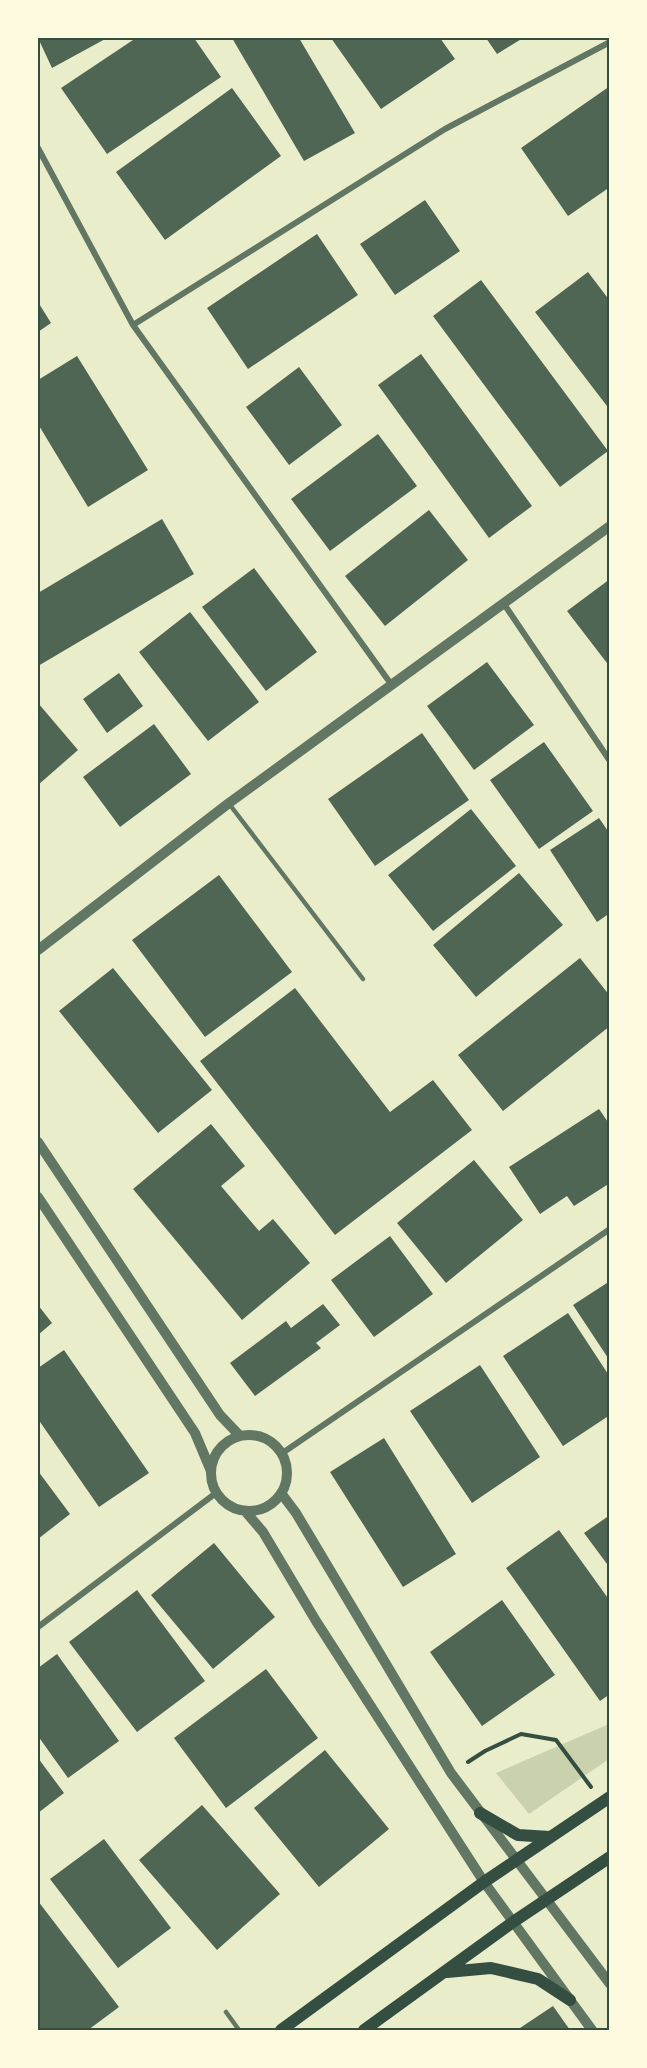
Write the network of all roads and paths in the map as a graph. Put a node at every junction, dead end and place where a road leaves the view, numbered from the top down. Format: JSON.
{"nodes":[{"id":1,"x":609,"y":42,"type":"edge"},
{"id":2,"x":38,"y":148,"type":"edge"},
{"id":3,"x":133,"y":325,"type":"junction"},
{"id":4,"x":609,"y":526,"type":"edge"},
{"id":5,"x":504,"y":604,"type":"junction"},
{"id":6,"x":391,"y":684,"type":"junction"},
{"id":7,"x":609,"y":761,"type":"edge"},
{"id":8,"x":229,"y":803,"type":"junction"},
{"id":9,"x":38,"y":950,"type":"edge"},
{"id":10,"x":363,"y":979,"type":"dead end"},
{"id":11,"x":38,"y":1142,"type":"edge"},
{"id":12,"x":38,"y":1197,"type":"edge"},
{"id":13,"x":609,"y":1229,"type":"edge"},
{"id":14,"x":240,"y":1436,"type":"junction"},
{"id":15,"x":281,"y":1454,"type":"junction"},
{"id":16,"x":211,"y":1471,"type":"junction"},
{"id":17,"x":216,"y":1493,"type":"junction"},
{"id":18,"x":281,"y":1493,"type":"junction"},
{"id":19,"x":244,"y":1512,"type":"junction"},
{"id":20,"x":38,"y":1627,"type":"edge"},
{"id":21,"x":452,"y":1773,"type":"junction"},
{"id":22,"x":606,"y":1799,"type":"edge"},
{"id":23,"x":480,"y":1813,"type":"junction"},
{"id":24,"x":550,"y":1837,"type":"junction"},
{"id":25,"x":609,"y":1857,"type":"edge"},
{"id":26,"x":516,"y":1860,"type":"junction"},
{"id":27,"x":484,"y":1882,"type":"junction"},
{"id":28,"x":546,"y":1900,"type":"junction"},
{"id":29,"x":513,"y":1922,"type":"junction"},
{"id":30,"x":446,"y":1972,"type":"junction"},
{"id":31,"x":609,"y":1984,"type":"edge"},
{"id":32,"x":570,"y":2000,"type":"junction"},
{"id":33,"x":226,"y":2012,"type":"dead end"},
{"id":34,"x":239,"y":2031,"type":"edge"},
{"id":35,"x":281,"y":2031,"type":"edge"},
{"id":36,"x":364,"y":2031,"type":"edge"},
{"id":37,"x":592,"y":2031,"type":"edge"}],
"edges":[{"from":1,"to":3,"type":"street"},
{"from":2,"to":3,"type":"street"},
{"from":3,"to":6,"type":"street"},
{"from":4,"to":5,"type":"street"},
{"from":5,"to":6,"type":"street"},
{"from":5,"to":7,"type":"street"},
{"from":6,"to":8,"type":"street"},
{"from":8,"to":9,"type":"street"},
{"from":8,"to":10,"type":"lane"},
{"from":11,"to":14,"type":"street"},
{"from":12,"to":16,"type":"street"},
{"from":13,"to":15,"type":"street"},
{"from":14,"to":15,"type":"street"},
{"from":14,"to":16,"type":"street"},
{"from":15,"to":18,"type":"street"},
{"from":16,"to":17,"type":"street"},
{"from":17,"to":19,"type":"street"},
{"from":17,"to":20,"type":"street"},
{"from":18,"to":19,"type":"street"},
{"from":18,"to":21,"type":"street"},
{"from":19,"to":27,"type":"street"},
{"from":21,"to":22,"type":"path"},
{"from":21,"to":23,"type":"street"},
{"from":22,"to":24,"type":"main road"},
{"from":23,"to":24,"type":"main road"},
{"from":23,"to":26,"type":"street"},
{"from":24,"to":26,"type":"main road"},
{"from":25,"to":28,"type":"main road"},
{"from":26,"to":27,"type":"main road"},
{"from":26,"to":28,"type":"street"},
{"from":27,"to":29,"type":"street"},
{"from":27,"to":35,"type":"main road"},
{"from":28,"to":29,"type":"main road"},
{"from":28,"to":31,"type":"street"},
{"from":29,"to":30,"type":"main road"},
{"from":29,"to":32,"type":"street"},
{"from":30,"to":32,"type":"main road"},
{"from":30,"to":36,"type":"main road"},
{"from":32,"to":37,"type":"street"},
{"from":33,"to":34,"type":"lane"}]}
